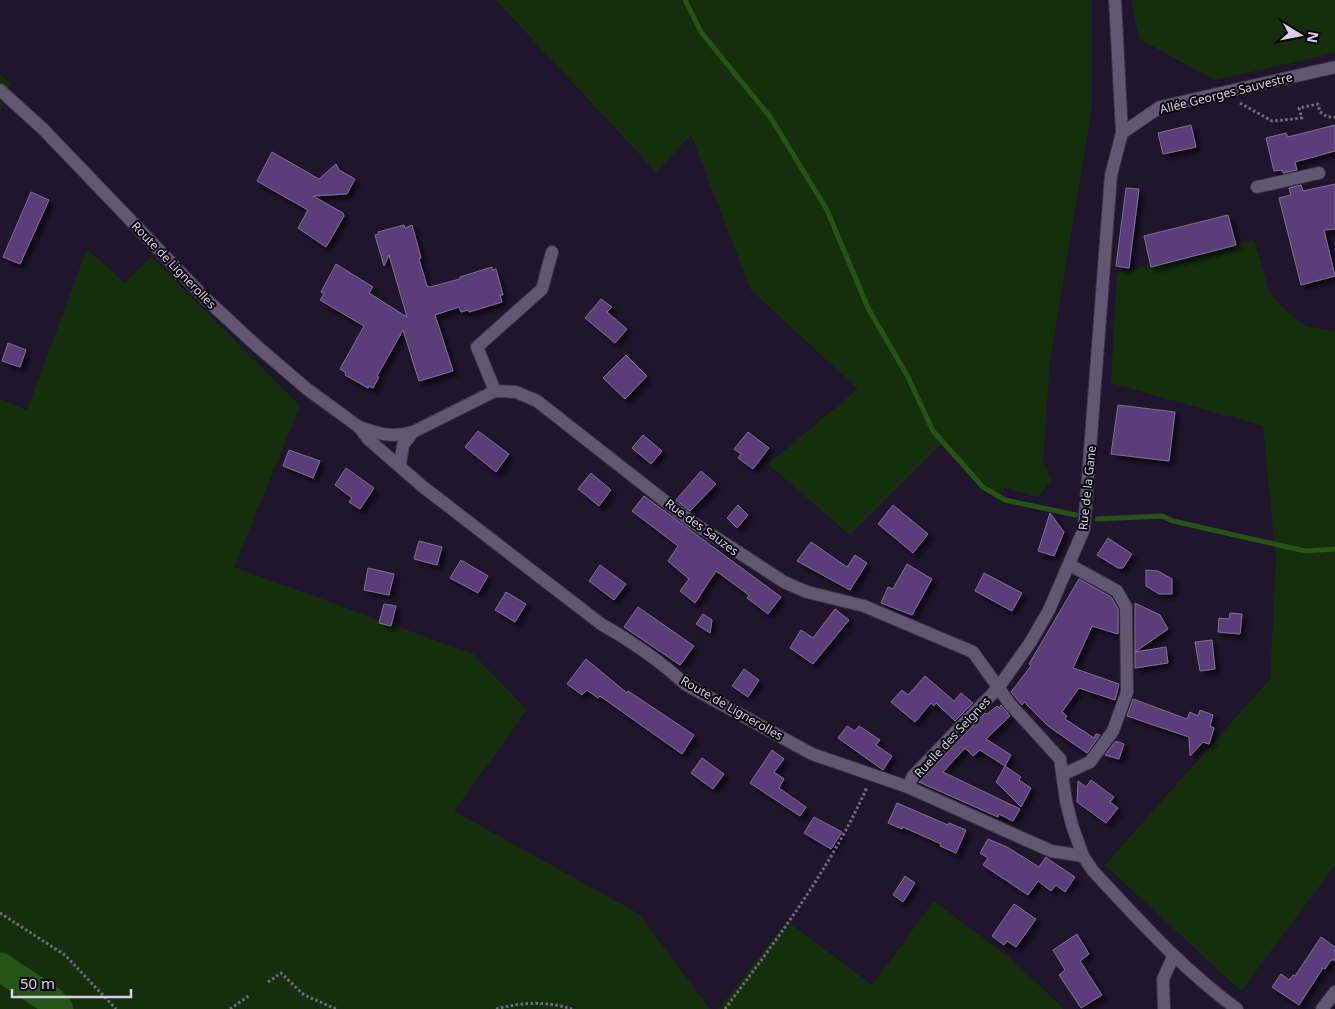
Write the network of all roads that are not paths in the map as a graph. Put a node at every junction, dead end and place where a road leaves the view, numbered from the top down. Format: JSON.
{"nodes":[{"id":1,"x":1115,"y":0,"type":"edge"},
{"id":2,"x":1335,"y":67,"type":"edge"},
{"id":3,"x":0,"y":90,"type":"edge"},
{"id":4,"x":1122,"y":134,"type":"junction"},
{"id":5,"x":1320,"y":173,"type":"dead end"},
{"id":6,"x":1257,"y":187,"type":"dead end"},
{"id":7,"x":552,"y":252,"type":"dead end"},
{"id":8,"x":494,"y":391,"type":"junction"},
{"id":9,"x":359,"y":427,"type":"junction"},
{"id":10,"x":412,"y":432,"type":"junction"},
{"id":11,"x":400,"y":465,"type":"junction"},
{"id":12,"x":1070,"y":565,"type":"junction"},
{"id":13,"x":998,"y":688,"type":"junction"},
{"id":14,"x":1064,"y":774,"type":"junction"},
{"id":15,"x":908,"y":787,"type":"junction"},
{"id":16,"x":1083,"y":856,"type":"junction"},
{"id":17,"x":1173,"y":956,"type":"junction"},
{"id":18,"x":1335,"y":992,"type":"edge"},
{"id":19,"x":1164,"y":1009,"type":"edge"},
{"id":20,"x":1237,"y":1009,"type":"edge"},
{"id":21,"x":1322,"y":1009,"type":"edge"}],
"edges":[{"from":1,"to":4,"type":"street","name":"Rue de la Gane"},
{"from":2,"to":4,"type":"street","name":"Allée Georges Sauvestre"},
{"from":3,"to":9,"type":"street","name":"Route de Lignerolles"},
{"from":4,"to":12,"type":"street","name":"Rue de la Gane"},
{"from":5,"to":6,"type":"street"},
{"from":7,"to":8,"type":"street"},
{"from":8,"to":10,"type":"street"},
{"from":8,"to":13,"type":"street","name":"Rue des Sauzes"},
{"from":9,"to":10,"type":"street"},
{"from":9,"to":11,"type":"street","name":"Route de Lignerolles"},
{"from":10,"to":11,"type":"street"},
{"from":11,"to":15,"type":"street","name":"Route de Lignerolles"},
{"from":12,"to":13,"type":"street","name":"Rue de la Gane"},
{"from":12,"to":14,"type":"street"},
{"from":13,"to":14,"type":"street"},
{"from":13,"to":15,"type":"street","name":"Ruelle des Seignes"},
{"from":14,"to":16,"type":"street"},
{"from":15,"to":16,"type":"street","name":"Route de Lignerolles"},
{"from":16,"to":17,"type":"street"},
{"from":17,"to":19,"type":"street"},
{"from":17,"to":20,"type":"street"},
{"from":18,"to":21,"type":"street"}]}
